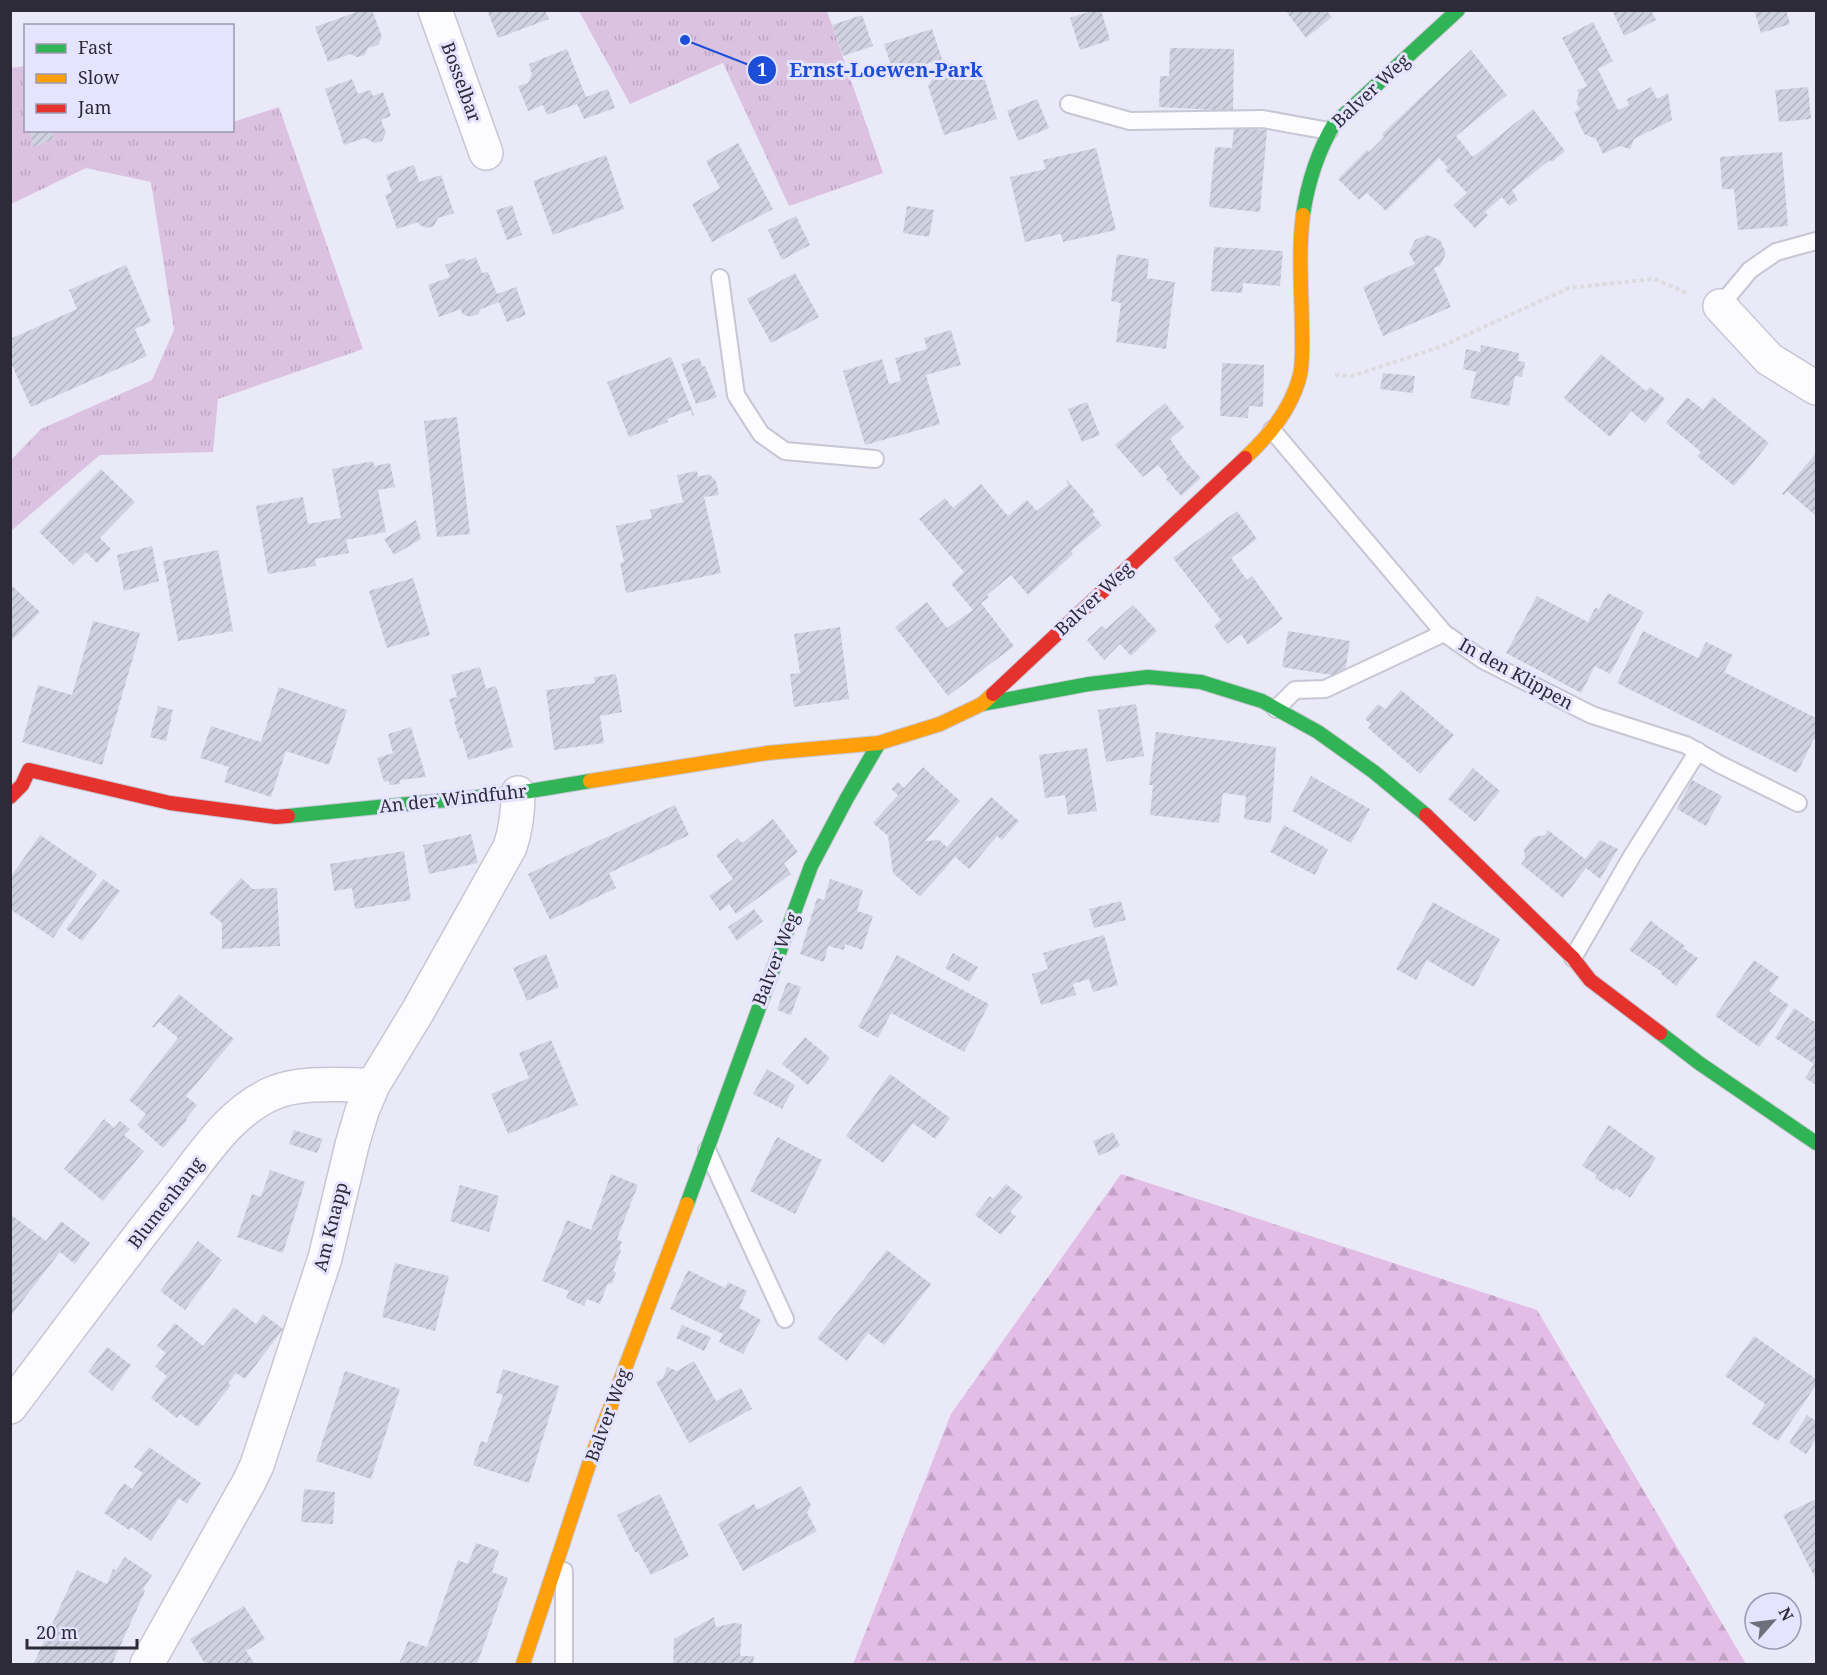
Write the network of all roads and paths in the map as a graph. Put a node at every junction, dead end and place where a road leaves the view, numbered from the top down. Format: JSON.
{"nodes":[{"id":1,"x":435,"y":10,"type":"edge"},
{"id":2,"x":1458,"y":10,"type":"edge"},
{"id":3,"x":1069,"y":104,"type":"dead end"},
{"id":4,"x":1329,"y":130,"type":"junction"},
{"id":5,"x":486,"y":153,"type":"dead end"},
{"id":6,"x":1816,"y":241,"type":"edge"},
{"id":7,"x":720,"y":278,"type":"dead end"},
{"id":8,"x":1720,"y":306,"type":"junction"},
{"id":9,"x":1301,"y":373,"type":"junction"},
{"id":10,"x":1816,"y":388,"type":"edge"},
{"id":11,"x":1272,"y":430,"type":"junction"},
{"id":12,"x":875,"y":459,"type":"dead end"},
{"id":13,"x":1443,"y":633,"type":"junction"},
{"id":14,"x":982,"y":704,"type":"junction"},
{"id":15,"x":1276,"y":709,"type":"junction"},
{"id":16,"x":879,"y":743,"type":"junction"},
{"id":17,"x":1698,"y":751,"type":"junction"},
{"id":18,"x":20,"y":766,"type":"edge"},
{"id":19,"x":518,"y":793,"type":"junction"},
{"id":20,"x":10,"y":797,"type":"edge"},
{"id":21,"x":1798,"y":803,"type":"dead end"},
{"id":22,"x":1573,"y":958,"type":"junction"},
{"id":23,"x":373,"y":1085,"type":"junction"},
{"id":24,"x":1816,"y":1143,"type":"edge"},
{"id":25,"x":707,"y":1149,"type":"junction"},
{"id":26,"x":785,"y":1319,"type":"dead end"},
{"id":27,"x":10,"y":1407,"type":"edge"},
{"id":28,"x":565,"y":1537,"type":"junction"},
{"id":29,"x":147,"y":1665,"type":"edge"},
{"id":30,"x":523,"y":1665,"type":"edge"},
{"id":31,"x":564,"y":1665,"type":"edge"}],
"edges":[{"from":1,"to":5,"type":"street","name":"Bosselbar"},
{"from":2,"to":4,"type":"street","name":"Balver Weg"},
{"from":3,"to":4,"type":"lane"},
{"from":4,"to":9,"type":"street","name":"Balver Weg"},
{"from":6,"to":8,"type":"lane"},
{"from":7,"to":12,"type":"lane"},
{"from":8,"to":9,"type":"path"},
{"from":8,"to":10,"type":"street"},
{"from":9,"to":11,"type":"street","name":"Balver Weg"},
{"from":11,"to":13,"type":"lane"},
{"from":11,"to":14,"type":"street","name":"Balver Weg"},
{"from":13,"to":15,"type":"lane","name":"In den Klippen"},
{"from":13,"to":17,"type":"lane","name":"In den Klippen"},
{"from":14,"to":15,"type":"street"},
{"from":14,"to":16,"type":"street","name":"Balver Weg"},
{"from":15,"to":22,"type":"street"},
{"from":16,"to":19,"type":"street","name":"An der Windfuhr"},
{"from":16,"to":25,"type":"street","name":"Balver Weg"},
{"from":17,"to":21,"type":"lane","name":"In den Klippen"},
{"from":17,"to":22,"type":"lane"},
{"from":18,"to":19,"type":"street","name":"An der Windfuhr"},
{"from":18,"to":20,"type":"street","name":"An der Windfuhr"},
{"from":19,"to":23,"type":"street","name":"Am Knapp"},
{"from":22,"to":24,"type":"street"},
{"from":23,"to":27,"type":"street","name":"Blumenhang"},
{"from":23,"to":29,"type":"street","name":"Am Knapp"},
{"from":25,"to":26,"type":"lane"},
{"from":25,"to":28,"type":"street","name":"Balver Weg"},
{"from":28,"to":30,"type":"street","name":"Balver Weg"},
{"from":28,"to":31,"type":"lane"}]}
